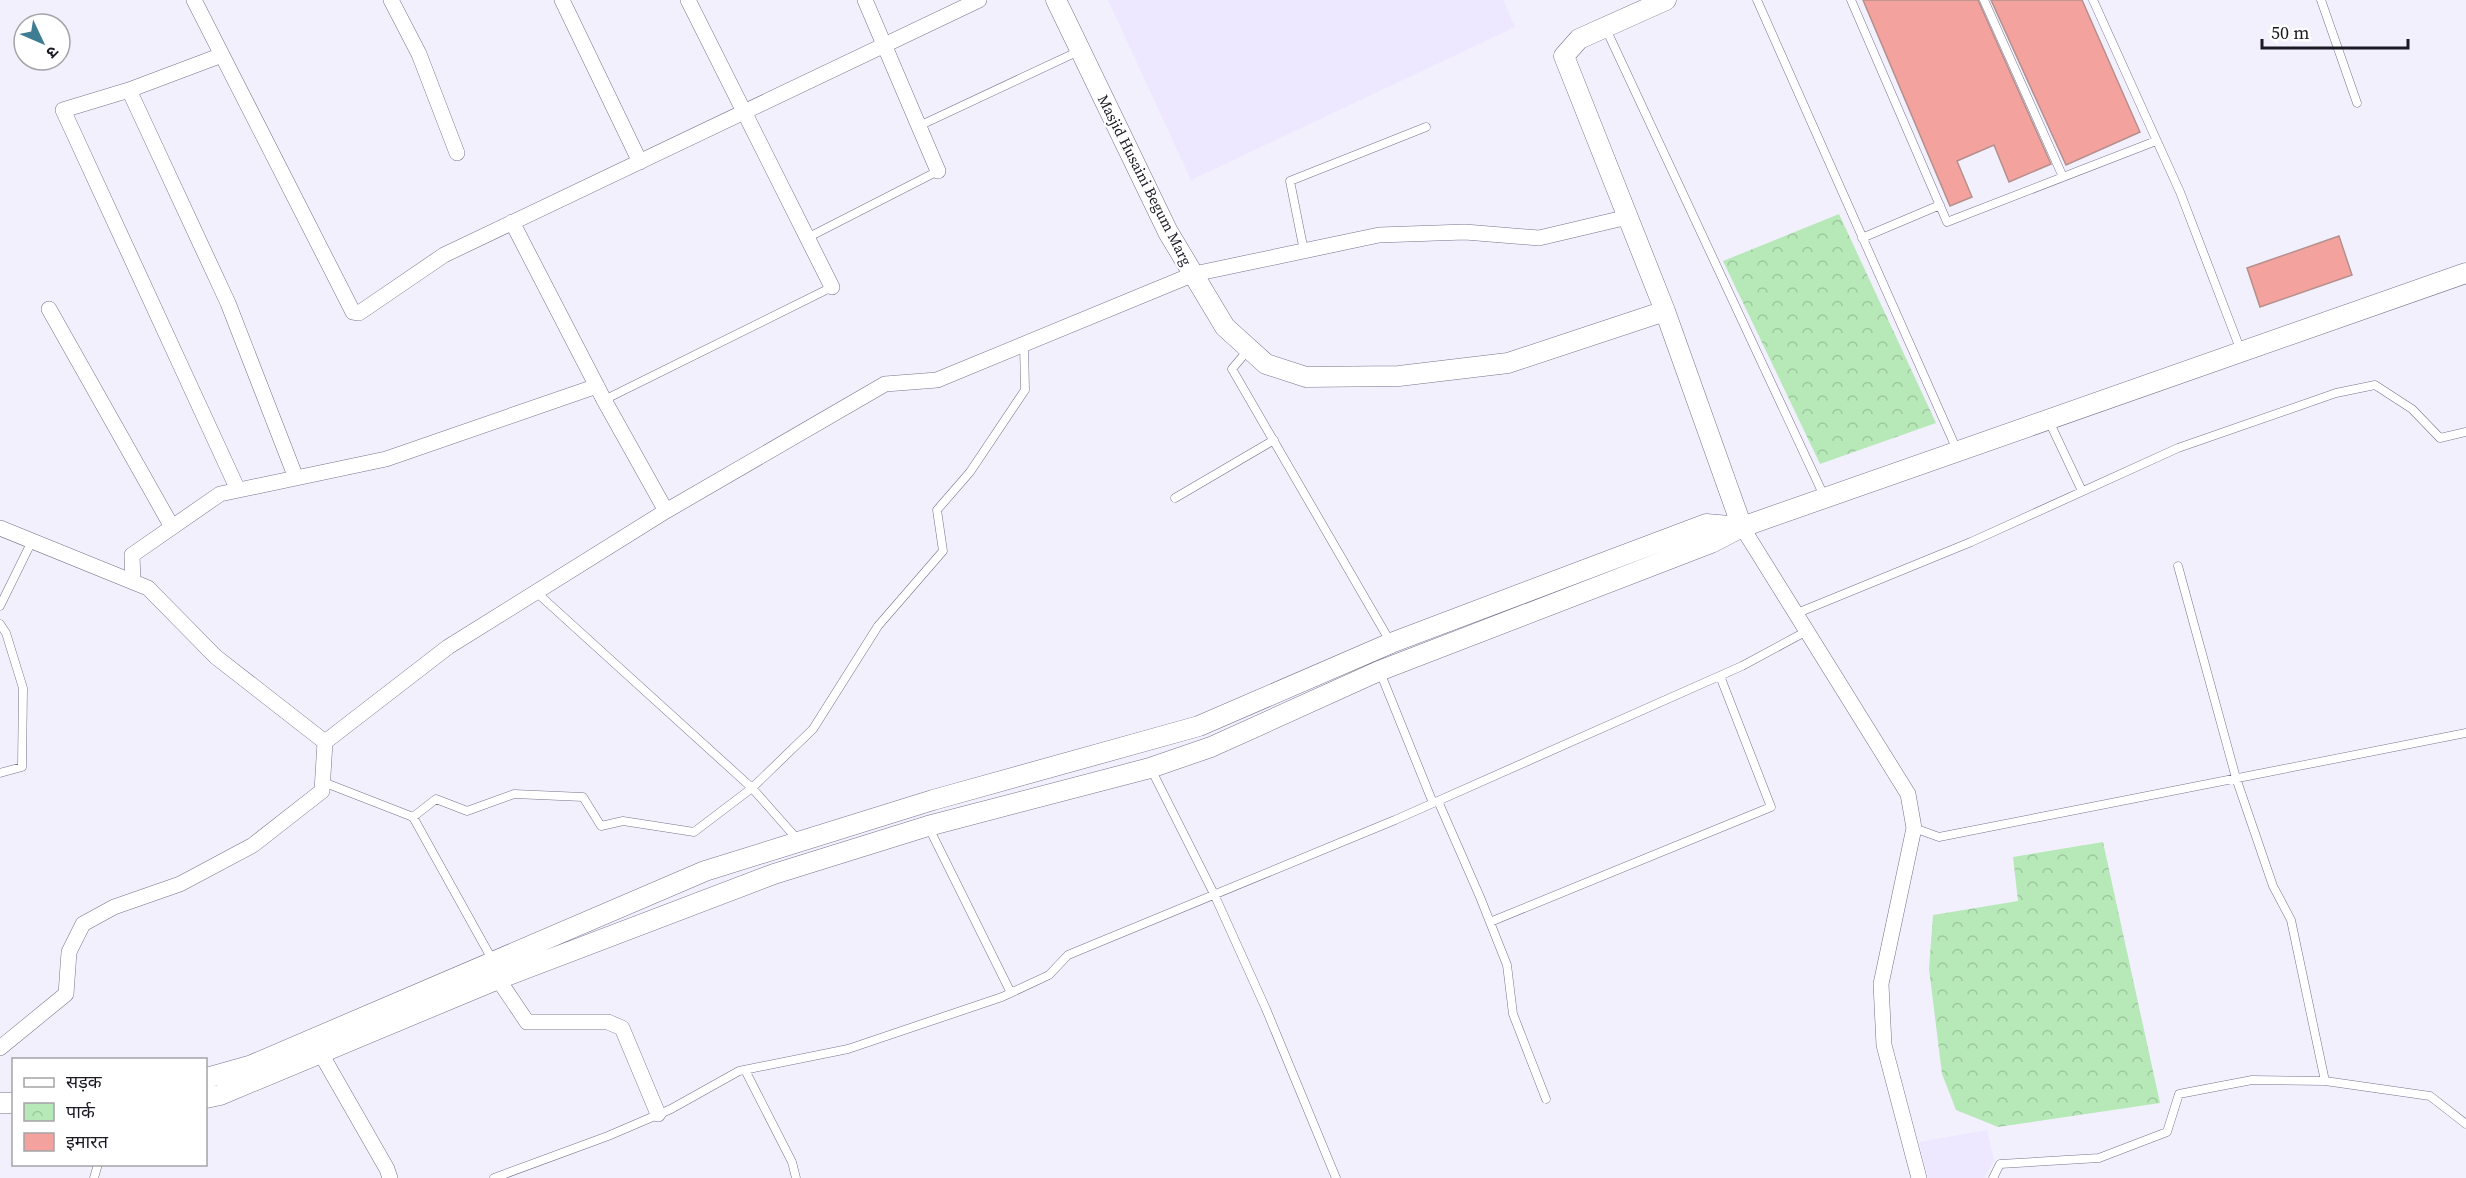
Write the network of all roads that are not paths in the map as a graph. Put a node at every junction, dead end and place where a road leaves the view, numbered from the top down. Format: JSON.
{"nodes":[{"id":1,"x":194,"y":0,"type":"edge"},
{"id":2,"x":391,"y":0,"type":"edge"},
{"id":3,"x":562,"y":0,"type":"edge"},
{"id":4,"x":688,"y":0,"type":"edge"},
{"id":5,"x":865,"y":0,"type":"edge"},
{"id":6,"x":979,"y":0,"type":"edge"},
{"id":7,"x":1056,"y":0,"type":"edge"},
{"id":8,"x":1666,"y":0,"type":"edge"},
{"id":9,"x":1757,"y":0,"type":"edge"},
{"id":10,"x":1851,"y":0,"type":"edge"},
{"id":11,"x":1984,"y":0,"type":"edge"},
{"id":12,"x":2093,"y":0,"type":"edge"},
{"id":13,"x":2320,"y":0,"type":"edge"},
{"id":14,"x":1605,"y":27,"type":"junction"},
{"id":15,"x":885,"y":45,"type":"junction"},
{"id":16,"x":1081,"y":51,"type":"junction"},
{"id":17,"x":222,"y":55,"type":"junction"},
{"id":18,"x":129,"y":90,"type":"junction"},
{"id":19,"x":2357,"y":103,"type":"dead end"},
{"id":20,"x":744,"y":111,"type":"junction"},
{"id":21,"x":917,"y":126,"type":"junction"},
{"id":22,"x":1426,"y":127,"type":"dead end"},
{"id":23,"x":2156,"y":141,"type":"junction"},
{"id":24,"x":457,"y":153,"type":"dead end"},
{"id":25,"x":640,"y":162,"type":"junction"},
{"id":26,"x":938,"y":171,"type":"joint"},
{"id":27,"x":2063,"y":177,"type":"junction"},
{"id":28,"x":1940,"y":205,"type":"junction"},
{"id":29,"x":1628,"y":217,"type":"junction"},
{"id":30,"x":512,"y":222,"type":"junction"},
{"id":31,"x":807,"y":238,"type":"junction"},
{"id":32,"x":1863,"y":238,"type":"junction"},
{"id":33,"x":1304,"y":251,"type":"junction"},
{"id":34,"x":2466,"y":273,"type":"edge"},
{"id":35,"x":1194,"y":274,"type":"junction"},
{"id":36,"x":832,"y":287,"type":"joint"},
{"id":37,"x":49,"y":309,"type":"dead end"},
{"id":38,"x":1665,"y":311,"type":"junction"},
{"id":39,"x":1024,"y":344,"type":"junction"},
{"id":40,"x":1249,"y":349,"type":"junction"},
{"id":41,"x":2241,"y":351,"type":"junction"},
{"id":42,"x":597,"y":386,"type":"junction"},
{"id":43,"x":604,"y":400,"type":"junction"},
{"id":44,"x":2048,"y":418,"type":"junction"},
{"id":45,"x":2466,"y":432,"type":"edge"},
{"id":46,"x":1274,"y":440,"type":"junction"},
{"id":47,"x":1957,"y":450,"type":"junction"},
{"id":48,"x":296,"y":478,"type":"junction"},
{"id":49,"x":238,"y":490,"type":"junction"},
{"id":50,"x":2082,"y":491,"type":"junction"},
{"id":51,"x":1824,"y":496,"type":"junction"},
{"id":52,"x":1175,"y":498,"type":"dead end"},
{"id":53,"x":666,"y":511,"type":"junction"},
{"id":54,"x":172,"y":527,"type":"junction"},
{"id":55,"x":1742,"y":527,"type":"junction"},
{"id":56,"x":0,"y":528,"type":"edge"},
{"id":57,"x":32,"y":541,"type":"junction"},
{"id":58,"x":2178,"y":566,"type":"dead end"},
{"id":59,"x":134,"y":582,"type":"junction"},
{"id":60,"x":536,"y":592,"type":"junction"},
{"id":61,"x":0,"y":606,"type":"edge"},
{"id":62,"x":1795,"y":614,"type":"junction"},
{"id":63,"x":0,"y":624,"type":"edge"},
{"id":64,"x":1805,"y":632,"type":"junction"},
{"id":65,"x":1391,"y":643,"type":"junction"},
{"id":66,"x":1379,"y":671,"type":"junction"},
{"id":67,"x":1720,"y":676,"type":"junction"},
{"id":68,"x":2466,"y":733,"type":"edge"},
{"id":69,"x":325,"y":742,"type":"junction"},
{"id":70,"x":1150,"y":768,"type":"junction"},
{"id":71,"x":0,"y":773,"type":"edge"},
{"id":72,"x":2236,"y":778,"type":"junction"},
{"id":73,"x":323,"y":782,"type":"junction"},
{"id":74,"x":752,"y":788,"type":"junction"},
{"id":75,"x":1436,"y":802,"type":"junction"},
{"id":76,"x":414,"y":817,"type":"junction"},
{"id":77,"x":928,"y":826,"type":"junction"},
{"id":78,"x":1914,"y":828,"type":"junction"},
{"id":79,"x":799,"y":842,"type":"junction"},
{"id":80,"x":1214,"y":894,"type":"junction"},
{"id":81,"x":1490,"y":922,"type":"junction"},
{"id":82,"x":496,"y":970,"type":"junction"},
{"id":83,"x":1011,"y":993,"type":"junction"},
{"id":84,"x":0,"y":1048,"type":"edge"},
{"id":85,"x":320,"y":1052,"type":"junction"},
{"id":86,"x":745,"y":1070,"type":"junction"},
{"id":87,"x":207,"y":1078,"type":"edge"},
{"id":88,"x":2325,"y":1081,"type":"junction"},
{"id":89,"x":207,"y":1098,"type":"edge"},
{"id":90,"x":1546,"y":1099,"type":"dead end"},
{"id":91,"x":658,"y":1114,"type":"junction"},
{"id":92,"x":2466,"y":1124,"type":"edge"},
{"id":93,"x":390,"y":1178,"type":"edge"},
{"id":94,"x":494,"y":1178,"type":"edge"},
{"id":95,"x":796,"y":1178,"type":"edge"},
{"id":96,"x":1336,"y":1178,"type":"edge"},
{"id":97,"x":1919,"y":1178,"type":"edge"},
{"id":98,"x":1993,"y":1178,"type":"edge"}],
"edges":[{"from":1,"to":17,"type":"street"},
{"from":2,"to":24,"type":"street"},
{"from":3,"to":25,"type":"street"},
{"from":4,"to":20,"type":"street"},
{"from":5,"to":15,"type":"street"},
{"from":6,"to":15,"type":"street"},
{"from":7,"to":16,"type":"street","name":"Masjid Husaini Begum Marg"},
{"from":8,"to":14,"type":"street"},
{"from":9,"to":32,"type":"lane"},
{"from":10,"to":28,"type":"lane"},
{"from":11,"to":27,"type":"lane"},
{"from":12,"to":23,"type":"lane"},
{"from":13,"to":19,"type":"lane"},
{"from":14,"to":29,"type":"street"},
{"from":14,"to":51,"type":"lane"},
{"from":15,"to":20,"type":"street"},
{"from":15,"to":21,"type":"street"},
{"from":16,"to":21,"type":"lane"},
{"from":16,"to":35,"type":"street","name":"Masjid Husaini Begum Marg"},
{"from":17,"to":18,"type":"street"},
{"from":17,"to":30,"type":"street"},
{"from":18,"to":48,"type":"street"},
{"from":18,"to":49,"type":"street"},
{"from":20,"to":25,"type":"street"},
{"from":20,"to":31,"type":"street"},
{"from":21,"to":26,"type":"street"},
{"from":22,"to":33,"type":"lane"},
{"from":23,"to":27,"type":"lane"},
{"from":23,"to":41,"type":"lane"},
{"from":25,"to":30,"type":"street"},
{"from":26,"to":31,"type":"lane"},
{"from":27,"to":28,"type":"lane"},
{"from":28,"to":32,"type":"lane"},
{"from":29,"to":33,"type":"street"},
{"from":29,"to":38,"type":"street"},
{"from":30,"to":42,"type":"street"},
{"from":31,"to":36,"type":"street"},
{"from":32,"to":47,"type":"lane"},
{"from":33,"to":35,"type":"street"},
{"from":34,"to":41,"type":"street"},
{"from":35,"to":39,"type":"street"},
{"from":35,"to":40,"type":"street","name":"Masjid Husaini Begum Marg"},
{"from":36,"to":43,"type":"lane"},
{"from":37,"to":54,"type":"street"},
{"from":38,"to":40,"type":"street","name":"Masjid Husaini Begum Marg"},
{"from":38,"to":55,"type":"street"},
{"from":39,"to":53,"type":"street"},
{"from":39,"to":74,"type":"lane"},
{"from":40,"to":46,"type":"lane"},
{"from":41,"to":44,"type":"street"},
{"from":42,"to":43,"type":"street"},
{"from":42,"to":48,"type":"street"},
{"from":43,"to":53,"type":"street"},
{"from":44,"to":47,"type":"street"},
{"from":44,"to":50,"type":"lane"},
{"from":45,"to":50,"type":"lane"},
{"from":46,"to":52,"type":"lane"},
{"from":46,"to":65,"type":"lane"},
{"from":47,"to":51,"type":"street"},
{"from":48,"to":49,"type":"street"},
{"from":49,"to":54,"type":"street"},
{"from":50,"to":62,"type":"lane"},
{"from":51,"to":55,"type":"street"},
{"from":53,"to":60,"type":"street"},
{"from":54,"to":59,"type":"street"},
{"from":55,"to":62,"type":"street"},
{"from":55,"to":65,"type":"street"},
{"from":55,"to":66,"type":"street"},
{"from":56,"to":57,"type":"street"},
{"from":57,"to":59,"type":"street"},
{"from":57,"to":61,"type":"lane"},
{"from":58,"to":72,"type":"lane"},
{"from":59,"to":69,"type":"street"},
{"from":60,"to":69,"type":"street"},
{"from":60,"to":74,"type":"lane"},
{"from":62,"to":64,"type":"street"},
{"from":63,"to":71,"type":"lane"},
{"from":64,"to":67,"type":"lane"},
{"from":64,"to":78,"type":"street"},
{"from":65,"to":79,"type":"street"},
{"from":66,"to":70,"type":"street"},
{"from":66,"to":75,"type":"lane"},
{"from":67,"to":75,"type":"lane"},
{"from":67,"to":81,"type":"lane"},
{"from":68,"to":72,"type":"lane"},
{"from":69,"to":73,"type":"street"},
{"from":70,"to":77,"type":"street"},
{"from":70,"to":80,"type":"lane"},
{"from":72,"to":78,"type":"lane"},
{"from":72,"to":88,"type":"lane"},
{"from":73,"to":76,"type":"lane"},
{"from":73,"to":84,"type":"street"},
{"from":74,"to":76,"type":"lane"},
{"from":74,"to":79,"type":"lane"},
{"from":75,"to":80,"type":"lane"},
{"from":75,"to":81,"type":"lane"},
{"from":76,"to":82,"type":"lane"},
{"from":77,"to":82,"type":"street"},
{"from":77,"to":83,"type":"lane"},
{"from":78,"to":97,"type":"street"},
{"from":79,"to":82,"type":"street"},
{"from":80,"to":83,"type":"lane"},
{"from":80,"to":96,"type":"lane"},
{"from":81,"to":90,"type":"lane"},
{"from":82,"to":85,"type":"street"},
{"from":82,"to":87,"type":"street"},
{"from":82,"to":91,"type":"street"},
{"from":83,"to":86,"type":"lane"},
{"from":85,"to":89,"type":"street"},
{"from":85,"to":93,"type":"street"},
{"from":86,"to":91,"type":"lane"},
{"from":86,"to":95,"type":"lane"},
{"from":88,"to":92,"type":"lane"},
{"from":88,"to":98,"type":"lane"},
{"from":91,"to":94,"type":"lane"}]}
